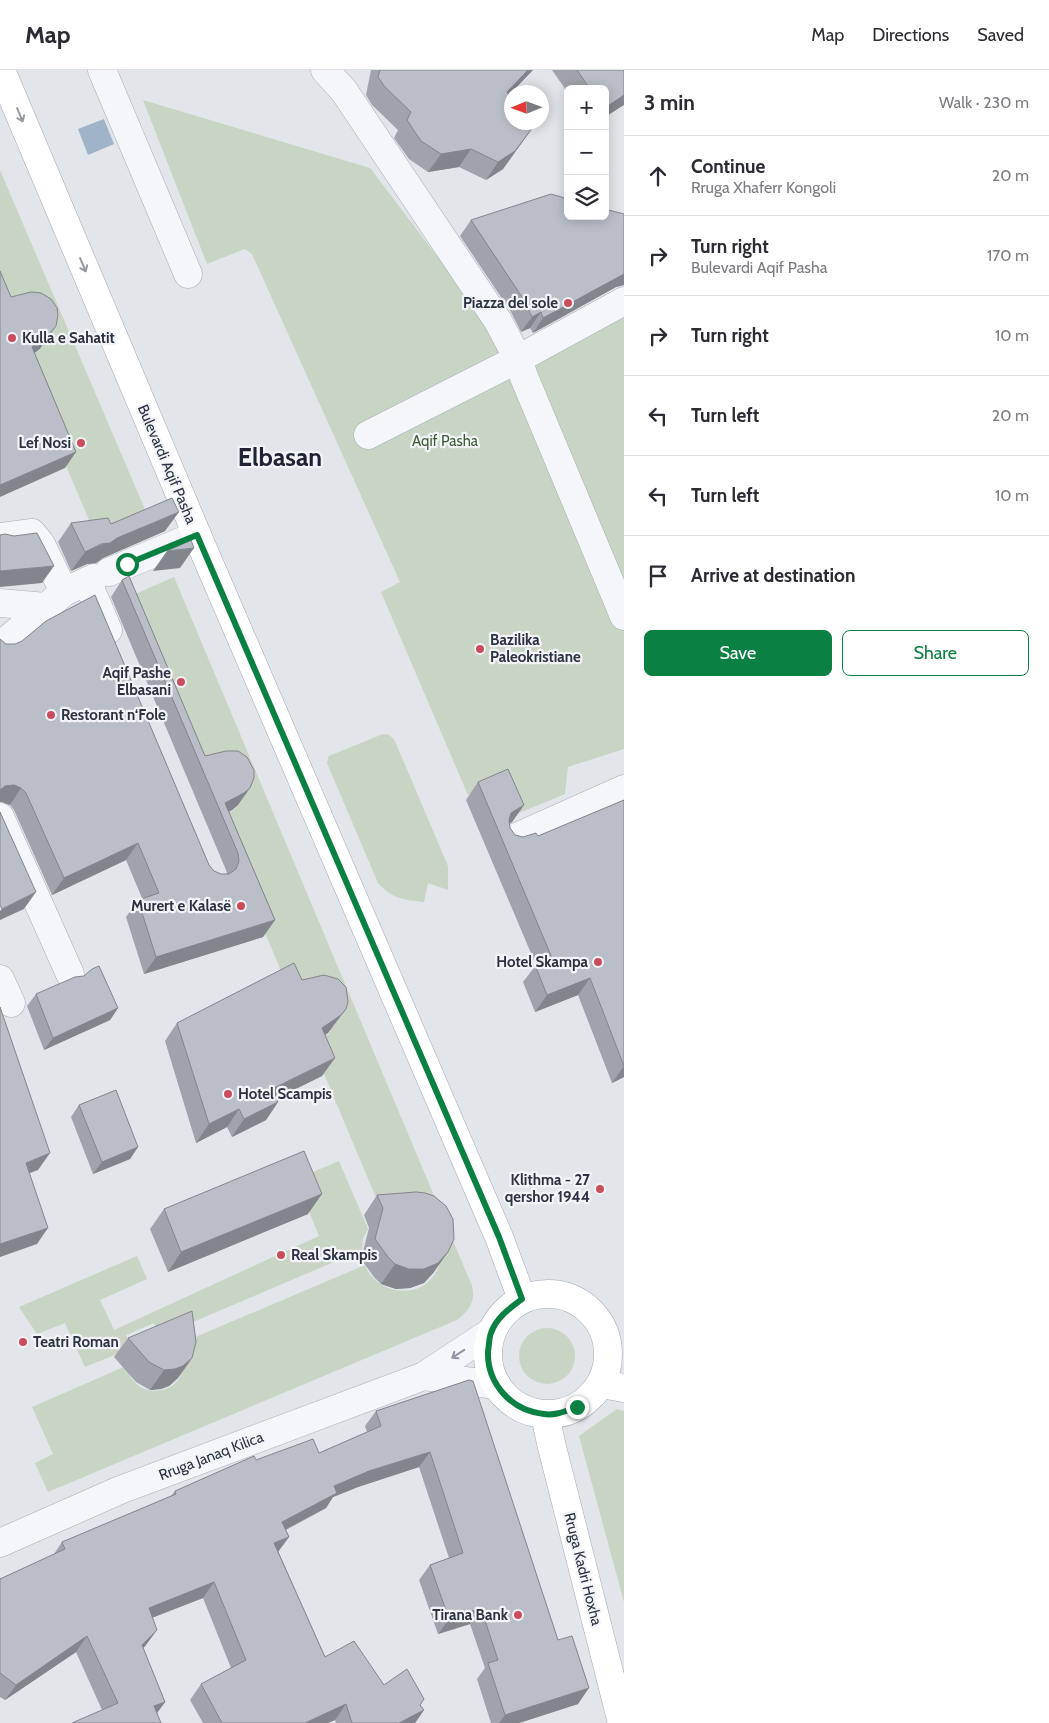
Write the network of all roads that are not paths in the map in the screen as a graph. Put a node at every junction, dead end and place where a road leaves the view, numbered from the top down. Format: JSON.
{"nodes":[{"id":1,"x":1,"y":70,"type":"edge"},
{"id":2,"x":102,"y":70,"type":"edge"},
{"id":3,"x":325,"y":70,"type":"edge"},
{"id":4,"x":188,"y":274,"type":"dead end"},
{"id":5,"x":621,"y":311,"type":"edge"},
{"id":6,"x":518,"y":360,"type":"junction"},
{"id":7,"x":368,"y":435,"type":"dead end"},
{"id":8,"x":197,"y":535,"type":"junction"},
{"id":9,"x":0,"y":536,"type":"edge"},
{"id":10,"x":80,"y":586,"type":"junction"},
{"id":11,"x":0,"y":603,"type":"edge"},
{"id":12,"x":624,"y":616,"type":"edge"},
{"id":13,"x":0,"y":646,"type":"edge"},
{"id":14,"x":119,"y":654,"type":"edge"},
{"id":15,"x":624,"y":789,"type":"edge"},
{"id":16,"x":0,"y":817,"type":"edge"},
{"id":17,"x":512,"y":838,"type":"edge"},
{"id":18,"x":70,"y":974,"type":"dead end"},
{"id":19,"x":0,"y":979,"type":"edge"},
{"id":20,"x":11,"y":1003,"type":"dead end"},
{"id":21,"x":522,"y":1299,"type":"junction"},
{"id":22,"x":491,"y":1332,"type":"junction"},
{"id":23,"x":616,"y":1348,"type":"edge"},
{"id":24,"x":424,"y":1376,"type":"junction"},
{"id":25,"x":496,"y":1385,"type":"junction"},
{"id":26,"x":613,"y":1386,"type":"edge"},
{"id":27,"x":545,"y":1415,"type":"junction"},
{"id":28,"x":0,"y":1543,"type":"edge"},
{"id":29,"x":622,"y":1723,"type":"edge"}],
"edges":[{"from":1,"to":8,"type":"main road","name":"Bulevardi Aqif Pasha","one_way":true},
{"from":2,"to":4,"type":"street"},
{"from":3,"to":6,"type":"street"},
{"from":5,"to":6,"type":"street"},
{"from":6,"to":7,"type":"street"},
{"from":6,"to":12,"type":"street"},
{"from":8,"to":10,"type":"street"},
{"from":8,"to":21,"type":"main road","name":"Bulevardi Aqif Pasha"},
{"from":9,"to":10,"type":"street"},
{"from":10,"to":11,"type":"street"},
{"from":10,"to":13,"type":"street"},
{"from":10,"to":14,"type":"street"},
{"from":15,"to":17,"type":"street"},
{"from":16,"to":18,"type":"street"},
{"from":19,"to":20,"type":"street"},
{"from":21,"to":22,"type":"main road"},
{"from":21,"to":23,"type":"main road"},
{"from":22,"to":24,"type":"street","one_way":true},
{"from":22,"to":25,"type":"main road"},
{"from":23,"to":26,"type":"main road"},
{"from":24,"to":25,"type":"street"},
{"from":24,"to":28,"type":"street","name":"Rruga Janaq Kilica"},
{"from":25,"to":27,"type":"main road"},
{"from":26,"to":27,"type":"main road"},
{"from":27,"to":29,"type":"main road","name":"Rruga Kadri Hoxha"}]}
